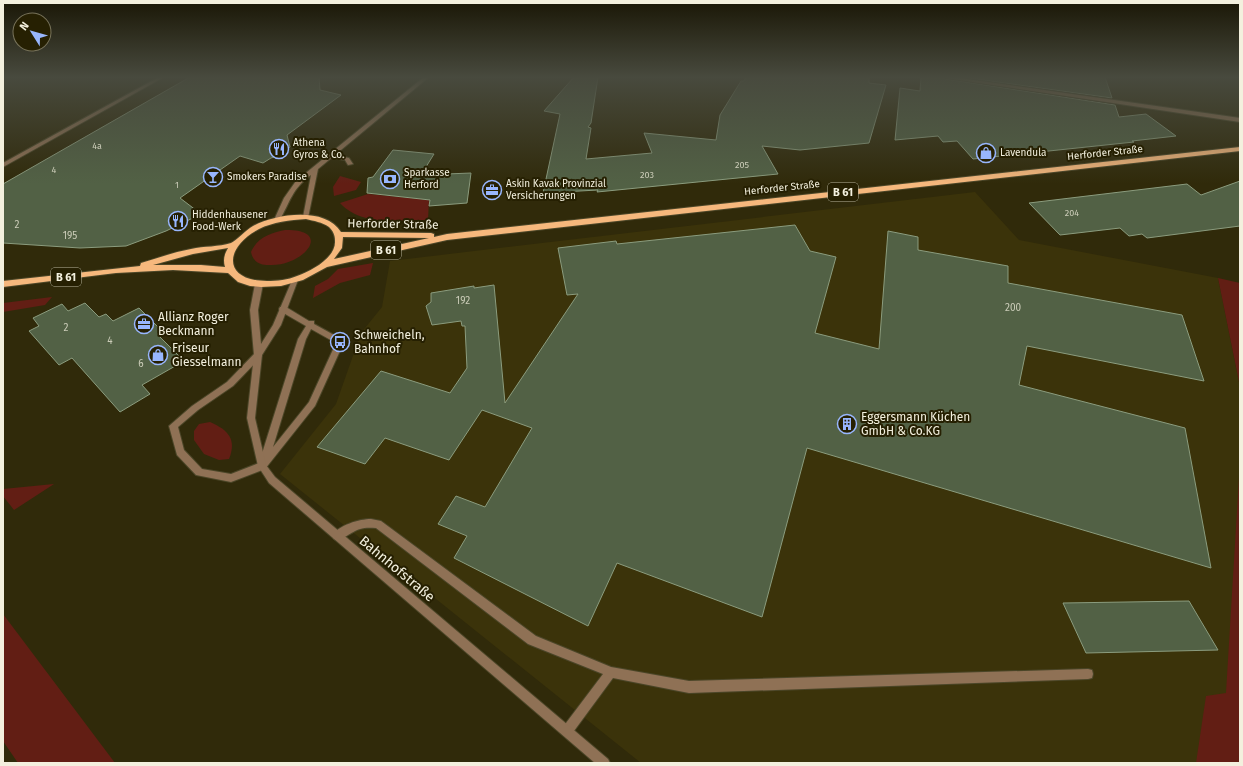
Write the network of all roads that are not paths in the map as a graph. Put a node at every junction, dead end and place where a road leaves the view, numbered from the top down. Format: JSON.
{"nodes":[{"id":1,"x":97,"y":113,"type":"edge"},
{"id":2,"x":383,"y":113,"type":"edge"},
{"id":3,"x":1190,"y":113,"type":"edge"},
{"id":4,"x":1240,"y":120,"type":"edge"},
{"id":5,"x":1240,"y":149,"type":"edge"},
{"id":6,"x":329,"y":156,"type":"junction"},
{"id":7,"x":350,"y":164,"type":"dead end"},
{"id":8,"x":3,"y":165,"type":"edge"},
{"id":9,"x":316,"y":167,"type":"junction"},
{"id":10,"x":306,"y":217,"type":"junction"},
{"id":11,"x":277,"y":220,"type":"junction"},
{"id":12,"x":339,"y":234,"type":"junction"},
{"id":13,"x":447,"y":237,"type":"junction"},
{"id":14,"x":233,"y":245,"type":"junction"},
{"id":15,"x":326,"y":264,"type":"junction"},
{"id":16,"x":129,"y":270,"type":"junction"},
{"id":17,"x":229,"y":270,"type":"junction"},
{"id":18,"x":295,"y":280,"type":"junction"},
{"id":19,"x":3,"y":284,"type":"edge"},
{"id":20,"x":258,"y":284,"type":"junction"},
{"id":21,"x":283,"y":309,"type":"junction"},
{"id":22,"x":310,"y":323,"type":"junction"},
{"id":23,"x":258,"y":355,"type":"junction"},
{"id":24,"x":262,"y":466,"type":"junction"},
{"id":25,"x":337,"y":536,"type":"junction"},
{"id":26,"x":611,"y":672,"type":"junction"},
{"id":27,"x":1088,"y":674,"type":"dead end"},
{"id":28,"x":567,"y":732,"type":"junction"},
{"id":29,"x":604,"y":763,"type":"edge"}],
"edges":[{"from":1,"to":8,"type":"street"},
{"from":2,"to":6,"type":"street"},
{"from":3,"to":4,"type":"street"},
{"from":5,"to":13,"type":"main road","name":"Herforder Straße","number":"B 61"},
{"from":6,"to":7,"type":"street"},
{"from":6,"to":9,"type":"street"},
{"from":9,"to":10,"type":"street"},
{"from":9,"to":11,"type":"street"},
{"from":10,"to":11,"type":"main road"},
{"from":10,"to":12,"type":"main road"},
{"from":11,"to":14,"type":"main road"},
{"from":12,"to":13,"type":"main road","name":"Herforder Straße","number":"B 61"},
{"from":12,"to":15,"type":"main road"},
{"from":13,"to":15,"type":"main road","name":"Herforder Straße","number":"B 61"},
{"from":14,"to":16,"type":"main road","number":"B 61"},
{"from":14,"to":17,"type":"main road"},
{"from":15,"to":18,"type":"main road"},
{"from":16,"to":17,"type":"main road","number":"B 61"},
{"from":16,"to":19,"type":"main road","number":"B 61"},
{"from":17,"to":20,"type":"main road"},
{"from":18,"to":20,"type":"main road"},
{"from":18,"to":21,"type":"street","name":"Bahnhofstraße"},
{"from":20,"to":23,"type":"street","name":"Bahnhofstraße"},
{"from":21,"to":22,"type":"street"},
{"from":21,"to":23,"type":"street","name":"Bahnhofstraße"},
{"from":22,"to":24,"type":"street"},
{"from":22,"to":24,"type":"street"},
{"from":23,"to":24,"type":"street","name":"Bahnhofstraße"},
{"from":23,"to":24,"type":"street"},
{"from":24,"to":25,"type":"street","name":"Bahnhofstraße"},
{"from":25,"to":26,"type":"street"},
{"from":25,"to":28,"type":"street","name":"Bahnhofstraße"},
{"from":26,"to":27,"type":"street"},
{"from":26,"to":28,"type":"street"},
{"from":28,"to":29,"type":"street","name":"Bahnhofstraße"}]}
